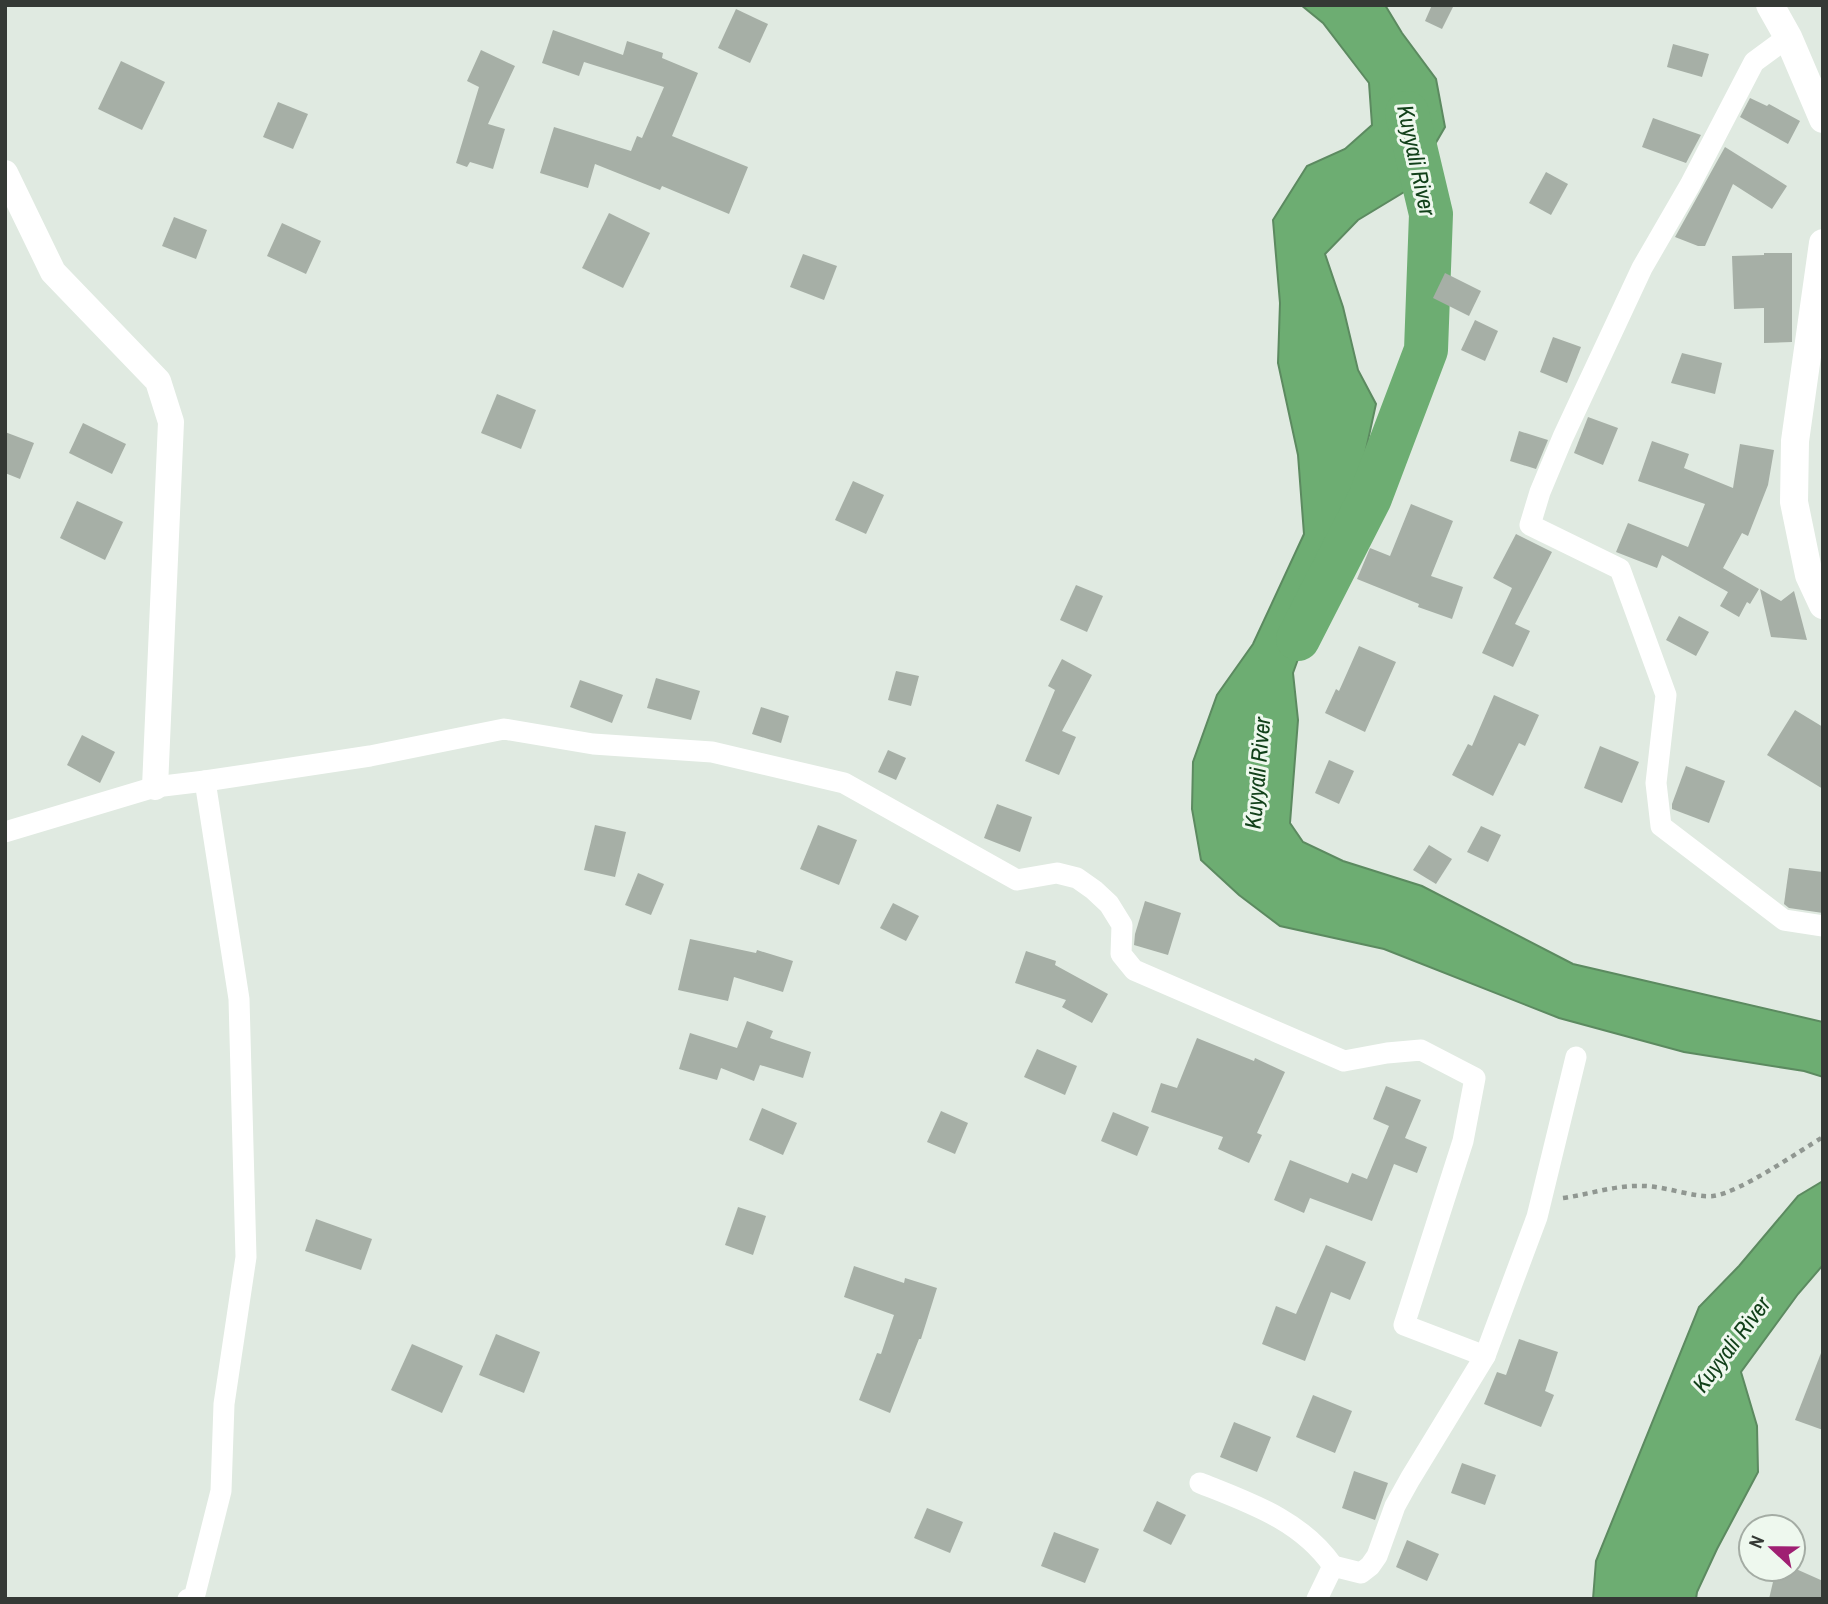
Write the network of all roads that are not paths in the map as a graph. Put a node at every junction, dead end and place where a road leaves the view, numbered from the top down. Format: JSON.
{"nodes":[{"id":1,"x":1770,"y":5,"type":"edge"},
{"id":2,"x":1788,"y":37,"type":"junction"},
{"id":3,"x":1823,"y":119,"type":"edge"},
{"id":4,"x":5,"y":173,"type":"edge"},
{"id":5,"x":1823,"y":243,"type":"edge"},
{"id":6,"x":1823,"y":605,"type":"edge"},
{"id":7,"x":205,"y":780,"type":"junction"},
{"id":8,"x":155,"y":787,"type":"junction"},
{"id":9,"x":5,"y":832,"type":"edge"},
{"id":10,"x":1823,"y":926,"type":"edge"},
{"id":11,"x":1576,"y":1057,"type":"dead end"},
{"id":12,"x":1485,"y":1356,"type":"junction"},
{"id":13,"x":1200,"y":1483,"type":"dead end"},
{"id":14,"x":1333,"y":1566,"type":"junction"},
{"id":15,"x":194,"y":1598,"type":"edge"},
{"id":16,"x":188,"y":1599,"type":"edge"},
{"id":17,"x":1317,"y":1599,"type":"edge"}],
"edges":[{"from":1,"to":2,"type":"main road"},
{"from":2,"to":3,"type":"main road"},
{"from":2,"to":10,"type":"street"},
{"from":4,"to":8,"type":"street"},
{"from":5,"to":6,"type":"main road"},
{"from":7,"to":8,"type":"street"},
{"from":7,"to":12,"type":"street"},
{"from":7,"to":15,"type":"street"},
{"from":8,"to":9,"type":"street"},
{"from":11,"to":12,"type":"street"},
{"from":12,"to":14,"type":"street"},
{"from":13,"to":14,"type":"street"},
{"from":14,"to":17,"type":"street"},
{"from":15,"to":16,"type":"street"}]}
